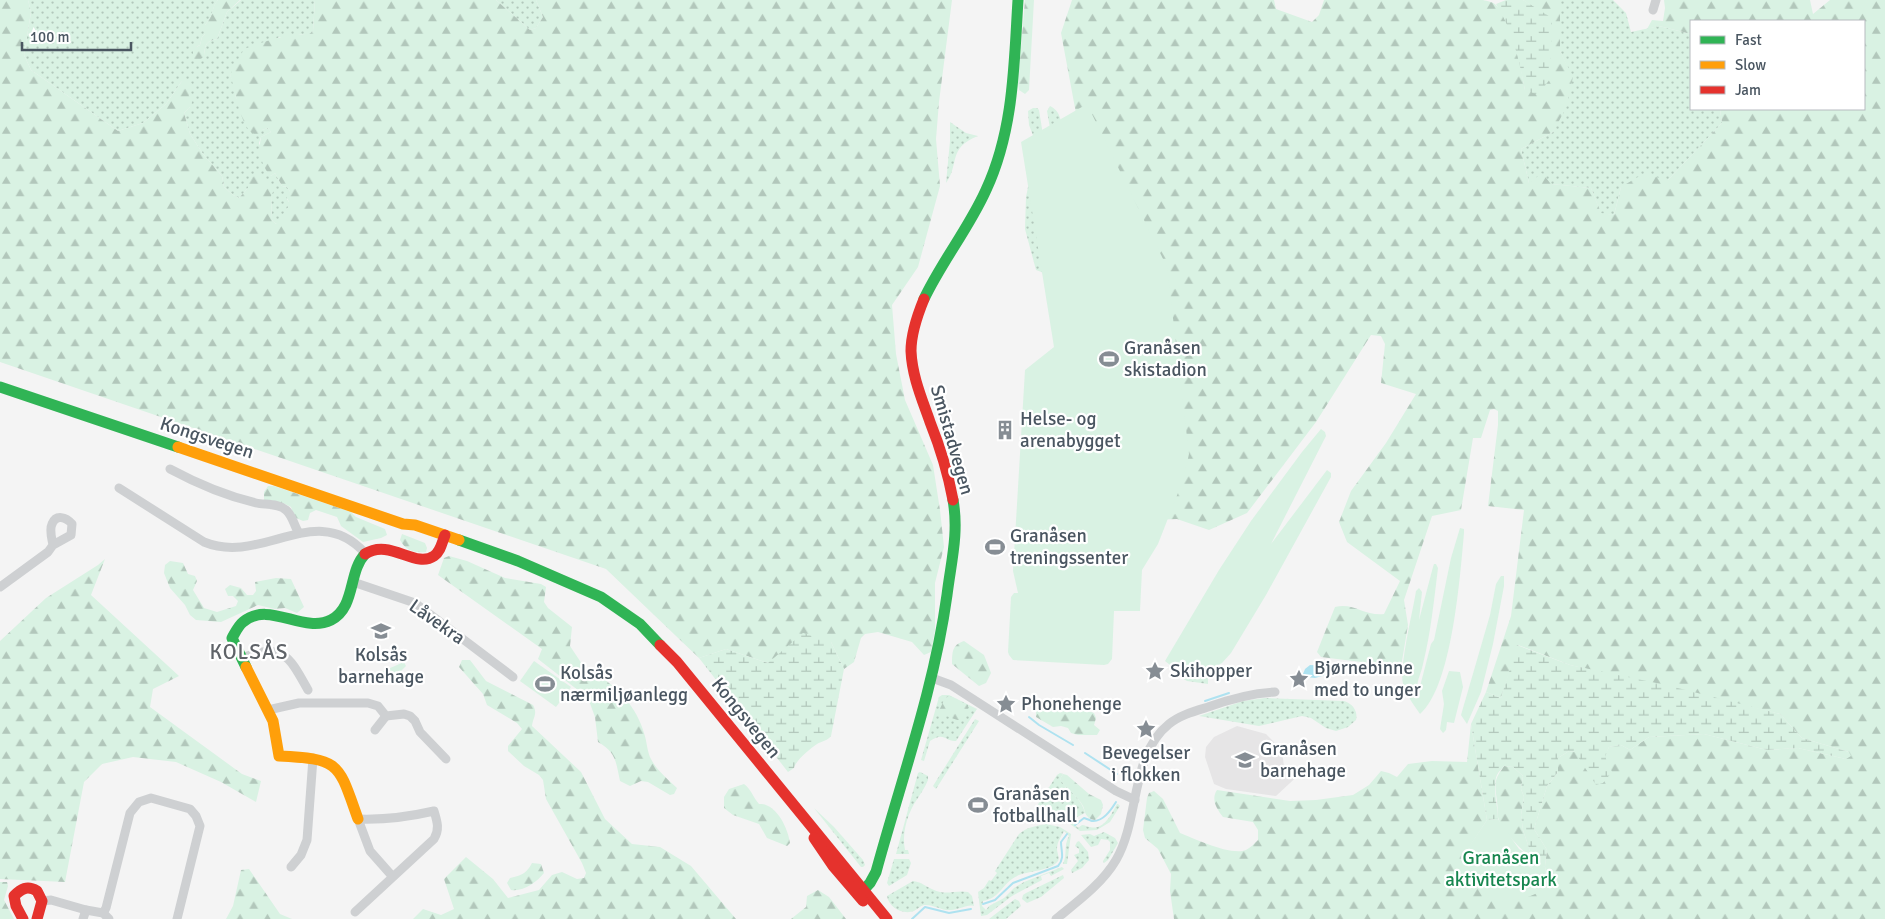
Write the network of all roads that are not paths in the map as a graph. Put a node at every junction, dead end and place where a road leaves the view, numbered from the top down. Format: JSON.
{"nodes":[{"id":1,"x":1018,"y":0,"type":"edge"},
{"id":2,"x":1656,"y":0,"type":"edge"},
{"id":3,"x":1653,"y":10,"type":"dead end"},
{"id":4,"x":0,"y":387,"type":"edge"},
{"id":5,"x":170,"y":469,"type":"dead end"},
{"id":6,"x":119,"y":488,"type":"dead end"},
{"id":7,"x":299,"y":533,"type":"junction"},
{"id":8,"x":444,"y":539,"type":"junction"},
{"id":9,"x":53,"y":545,"type":"dead end"},
{"id":10,"x":364,"y":553,"type":"junction"},
{"id":11,"x":352,"y":582,"type":"junction"},
{"id":12,"x":0,"y":587,"type":"edge"},
{"id":13,"x":242,"y":658,"type":"junction"},
{"id":14,"x":512,"y":677,"type":"dead end"},
{"id":15,"x":932,"y":678,"type":"junction"},
{"id":16,"x":308,"y":690,"type":"dead end"},
{"id":17,"x":1274,"y":692,"type":"dead end"},
{"id":18,"x":268,"y":710,"type":"junction"},
{"id":19,"x":386,"y":716,"type":"junction"},
{"id":20,"x":375,"y":730,"type":"dead end"},
{"id":21,"x":313,"y":758,"type":"junction"},
{"id":22,"x":446,"y":760,"type":"dead end"},
{"id":23,"x":1135,"y":800,"type":"junction"},
{"id":24,"x":358,"y":819,"type":"junction"},
{"id":25,"x":290,"y":867,"type":"dead end"},
{"id":26,"x":393,"y":877,"type":"junction"},
{"id":27,"x":862,"y":893,"type":"junction"},
{"id":28,"x":42,"y":901,"type":"junction"},
{"id":29,"x":86,"y":910,"type":"junction"},
{"id":30,"x":355,"y":912,"type":"dead end"},
{"id":31,"x":106,"y":916,"type":"edge"},
{"id":32,"x":23,"y":919,"type":"edge"},
{"id":33,"x":36,"y":919,"type":"edge"},
{"id":34,"x":83,"y":919,"type":"edge"},
{"id":35,"x":177,"y":919,"type":"edge"},
{"id":36,"x":880,"y":919,"type":"edge"},
{"id":37,"x":887,"y":919,"type":"edge"},
{"id":38,"x":1056,"y":919,"type":"edge"}],
"edges":[{"from":1,"to":15,"type":"street","name":"Smistadvegen"},
{"from":2,"to":3,"type":"street"},
{"from":4,"to":8,"type":"street","name":"Kongsvegen"},
{"from":5,"to":7,"type":"street"},
{"from":6,"to":7,"type":"street"},
{"from":7,"to":10,"type":"street"},
{"from":8,"to":10,"type":"street"},
{"from":8,"to":27,"type":"street","name":"Kongsvegen"},
{"from":9,"to":12,"type":"street"},
{"from":10,"to":11,"type":"street"},
{"from":11,"to":13,"type":"street"},
{"from":11,"to":14,"type":"street","name":"Låvekra"},
{"from":13,"to":16,"type":"street"},
{"from":13,"to":18,"type":"street"},
{"from":15,"to":23,"type":"street"},
{"from":15,"to":27,"type":"street","name":"Smistadvegen"},
{"from":17,"to":23,"type":"street"},
{"from":18,"to":19,"type":"street"},
{"from":18,"to":21,"type":"street"},
{"from":19,"to":20,"type":"street"},
{"from":19,"to":22,"type":"street"},
{"from":21,"to":24,"type":"street"},
{"from":21,"to":25,"type":"street"},
{"from":23,"to":38,"type":"street"},
{"from":24,"to":26,"type":"street"},
{"from":24,"to":26,"type":"street"},
{"from":26,"to":30,"type":"street"},
{"from":27,"to":36,"type":"street","name":"Kongsvegen"},
{"from":27,"to":37,"type":"street","name":"Kongsvegen"},
{"from":28,"to":29,"type":"street"},
{"from":28,"to":32,"type":"street"},
{"from":28,"to":33,"type":"street"},
{"from":29,"to":31,"type":"street"},
{"from":29,"to":34,"type":"street"},
{"from":31,"to":35,"type":"street"}]}
